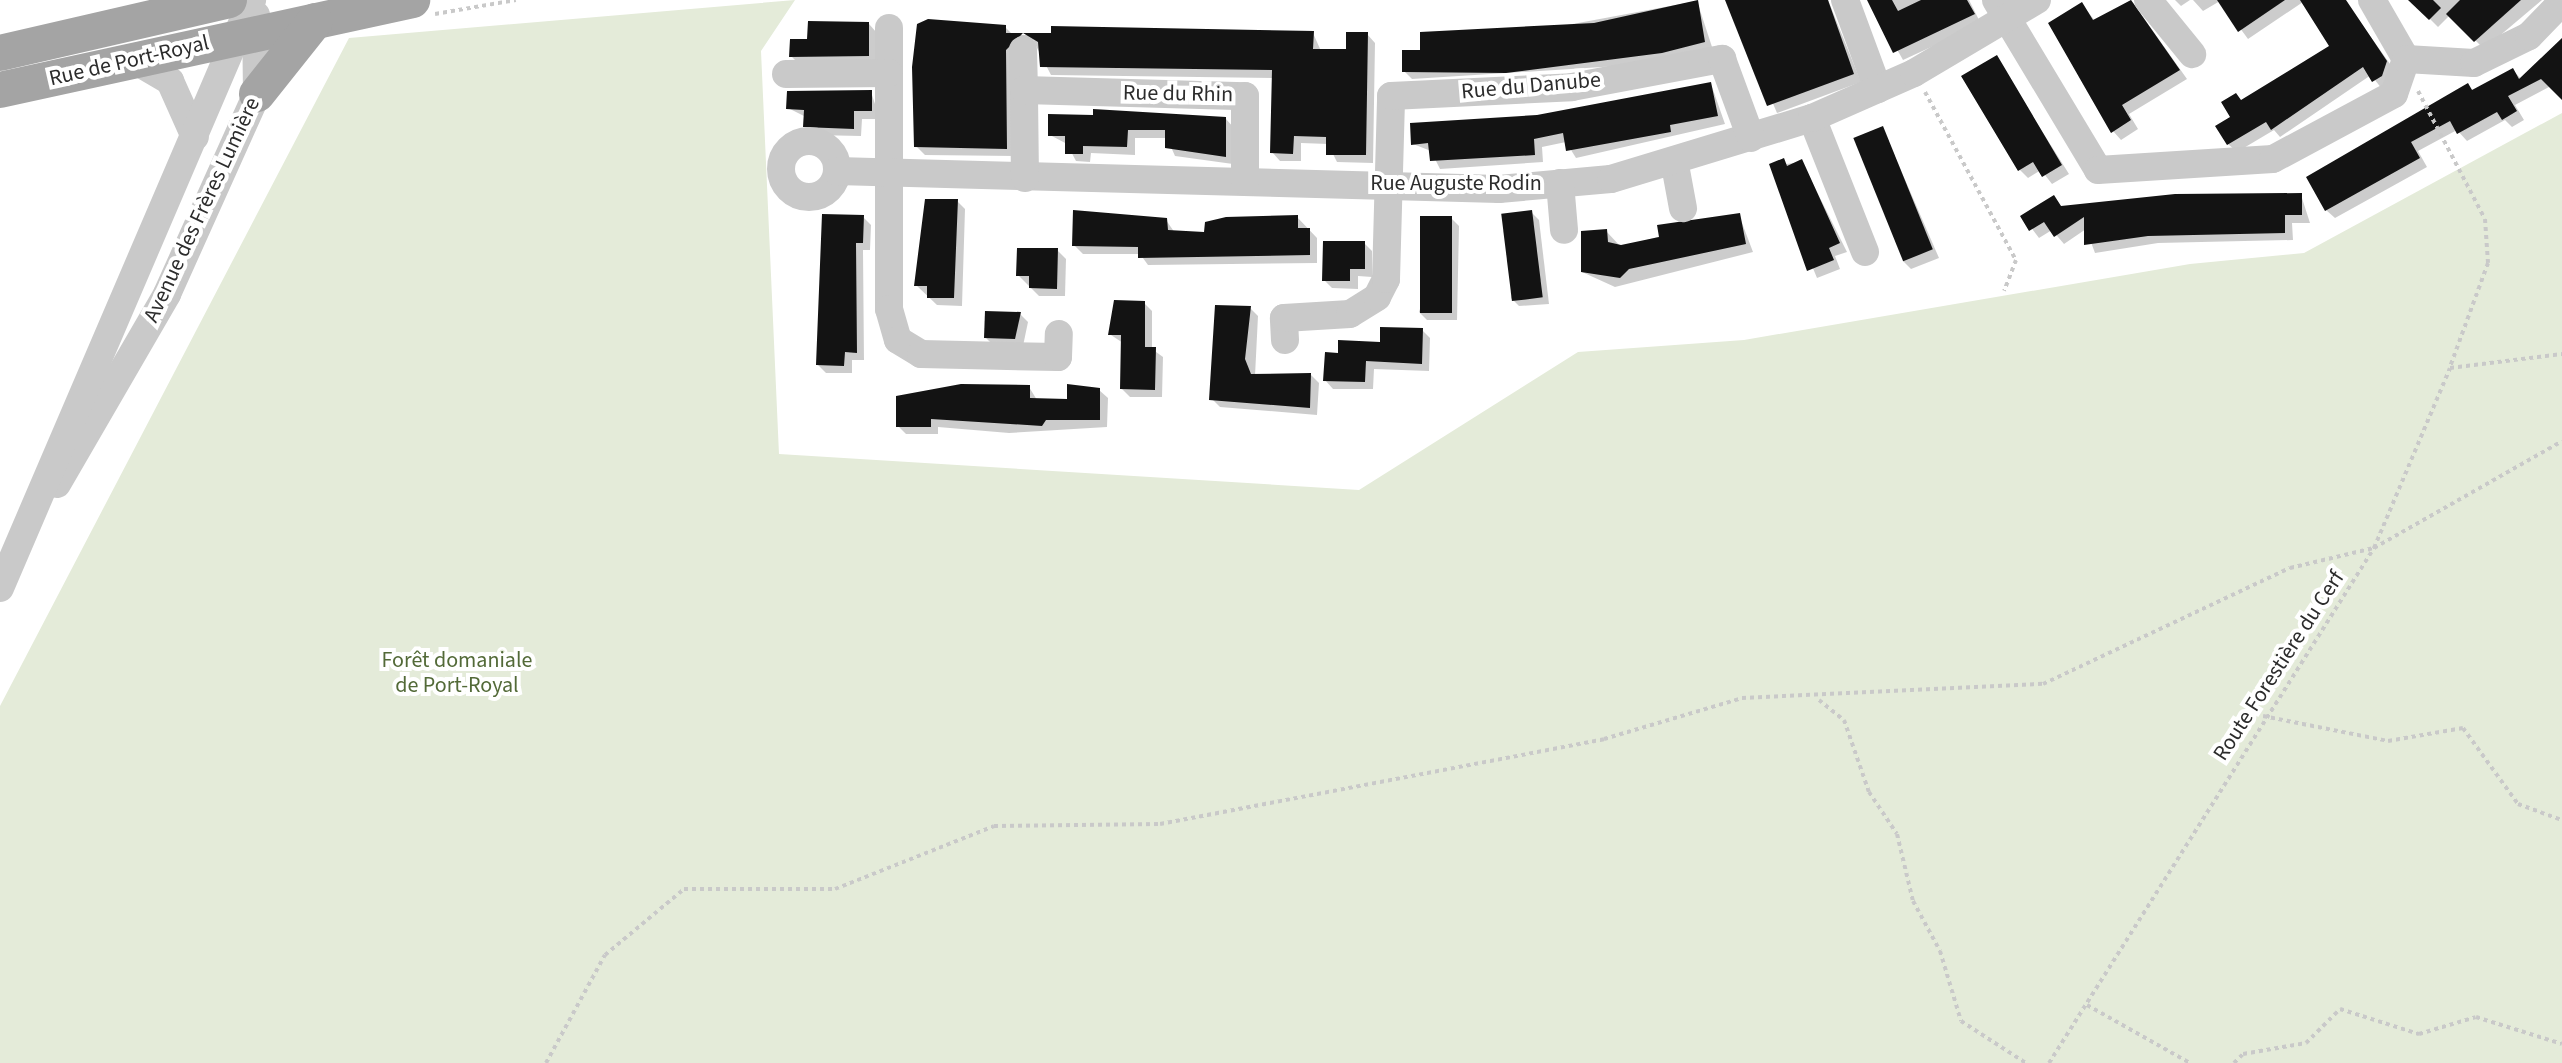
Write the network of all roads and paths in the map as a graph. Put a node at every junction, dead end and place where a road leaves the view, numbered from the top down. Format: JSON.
{"nodes":[{"id":1,"x":229,"y":0,"type":"edge"},
{"id":2,"x":412,"y":0,"type":"edge"},
{"id":3,"x":1845,"y":0,"type":"edge"},
{"id":4,"x":2037,"y":0,"type":"edge"},
{"id":5,"x":2148,"y":0,"type":"edge"},
{"id":6,"x":2372,"y":0,"type":"edge"},
{"id":7,"x":2562,"y":2,"type":"edge"},
{"id":8,"x":2002,"y":8,"type":"edge"},
{"id":9,"x":250,"y":18,"type":"edge"},
{"id":10,"x":315,"y":21,"type":"junction"},
{"id":11,"x":889,"y":28,"type":"dead end"},
{"id":12,"x":1023,"y":50,"type":"dead end"},
{"id":13,"x":0,"y":53,"type":"edge"},
{"id":14,"x":2192,"y":54,"type":"dead end"},
{"id":15,"x":134,"y":60,"type":"junction"},
{"id":16,"x":2406,"y":68,"type":"junction"},
{"id":17,"x":889,"y":73,"type":"junction"},
{"id":18,"x":1914,"y":73,"type":"junction"},
{"id":19,"x":786,"y":74,"type":"dead end"},
{"id":20,"x":1878,"y":89,"type":"junction"},
{"id":21,"x":0,"y":90,"type":"edge"},
{"id":22,"x":1024,"y":90,"type":"junction"},
{"id":23,"x":257,"y":94,"type":"junction"},
{"id":24,"x":1812,"y":118,"type":"junction"},
{"id":25,"x":195,"y":137,"type":"junction"},
{"id":26,"x":1751,"y":138,"type":"junction"},
{"id":27,"x":1675,"y":165,"type":"junction"},
{"id":28,"x":837,"y":171,"type":"dead end"},
{"id":29,"x":886,"y":174,"type":"junction"},
{"id":30,"x":1025,"y":178,"type":"junction"},
{"id":31,"x":1245,"y":181,"type":"junction"},
{"id":32,"x":1560,"y":183,"type":"junction"},
{"id":33,"x":1390,"y":185,"type":"junction"},
{"id":34,"x":1683,"y":208,"type":"dead end"},
{"id":35,"x":1564,"y":230,"type":"dead end"},
{"id":36,"x":1865,"y":252,"type":"dead end"},
{"id":37,"x":2004,"y":291,"type":"dead end"},
{"id":38,"x":1059,"y":334,"type":"dead end"},
{"id":39,"x":1285,"y":340,"type":"dead end"},
{"id":40,"x":2562,"y":354,"type":"edge"},
{"id":41,"x":2450,"y":368,"type":"junction"},
{"id":42,"x":2562,"y":441,"type":"edge"},
{"id":43,"x":25,"y":531,"type":"junction"},
{"id":44,"x":2374,"y":548,"type":"junction"},
{"id":45,"x":0,"y":588,"type":"edge"},
{"id":46,"x":1817,"y":698,"type":"junction"},
{"id":47,"x":2263,"y":716,"type":"junction"},
{"id":48,"x":2562,"y":820,"type":"edge"},
{"id":49,"x":2087,"y":1005,"type":"junction"},
{"id":50,"x":2562,"y":1044,"type":"edge"},
{"id":51,"x":546,"y":1063,"type":"edge"},
{"id":52,"x":2026,"y":1063,"type":"edge"},
{"id":53,"x":2049,"y":1063,"type":"edge"},
{"id":54,"x":2190,"y":1063,"type":"edge"},
{"id":55,"x":2234,"y":1063,"type":"edge"}],
"edges":[{"from":1,"to":13,"type":"main road","name":"Rue de Port-Royal"},
{"from":2,"to":10,"type":"main road","name":"Rue de Port-Royal"},
{"from":3,"to":20,"type":"street"},
{"from":4,"to":8,"type":"street","name":"Rue Auguste Rodin"},
{"from":5,"to":14,"type":"street"},
{"from":6,"to":16,"type":"street"},
{"from":7,"to":16,"type":"street"},
{"from":8,"to":16,"type":"street"},
{"from":8,"to":18,"type":"street","name":"Rue Auguste Rodin"},
{"from":9,"to":10,"type":"main road","name":"Rue de Port-Royal"},
{"from":9,"to":15,"type":"main road","name":"Rue de Port-Royal"},
{"from":9,"to":23,"type":"street","name":"Avenue des Frères Lumière"},
{"from":9,"to":25,"type":"street","name":"Avenue des Frères Lumière"},
{"from":10,"to":23,"type":"main road"},
{"from":11,"to":17,"type":"street"},
{"from":12,"to":22,"type":"street"},
{"from":15,"to":21,"type":"main road","name":"Rue de Port-Royal"},
{"from":15,"to":25,"type":"street"},
{"from":16,"to":41,"type":"path","name":"Route Forestière du Cerf"},
{"from":17,"to":19,"type":"street"},
{"from":17,"to":29,"type":"street"},
{"from":18,"to":20,"type":"street","name":"Rue Auguste Rodin"},
{"from":18,"to":37,"type":"path"},
{"from":20,"to":24,"type":"street","name":"Rue Auguste Rodin"},
{"from":22,"to":30,"type":"street"},
{"from":22,"to":31,"type":"street","name":"Rue du Rhin"},
{"from":23,"to":43,"type":"street","name":"Avenue des Frères Lumière"},
{"from":24,"to":26,"type":"street","name":"Rue Auguste Rodin"},
{"from":24,"to":36,"type":"street"},
{"from":25,"to":43,"type":"street","name":"Avenue des Frères Lumière"},
{"from":26,"to":27,"type":"street","name":"Rue Auguste Rodin"},
{"from":26,"to":33,"type":"street","name":"Rue du Danube"},
{"from":27,"to":32,"type":"street","name":"Rue Auguste Rodin"},
{"from":27,"to":34,"type":"street"},
{"from":28,"to":29,"type":"street","name":"Rue Auguste Rodin"},
{"from":29,"to":30,"type":"street","name":"Rue Auguste Rodin"},
{"from":29,"to":38,"type":"street"},
{"from":30,"to":31,"type":"street","name":"Rue Auguste Rodin"},
{"from":31,"to":33,"type":"street","name":"Rue Auguste Rodin"},
{"from":32,"to":33,"type":"street","name":"Rue Auguste Rodin"},
{"from":32,"to":35,"type":"street"},
{"from":33,"to":39,"type":"street"},
{"from":40,"to":41,"type":"path"},
{"from":41,"to":44,"type":"path","name":"Route Forestière du Cerf"},
{"from":42,"to":44,"type":"path"},
{"from":43,"to":45,"type":"street","name":"Avenue des Frères Lumière"},
{"from":44,"to":46,"type":"path"},
{"from":44,"to":47,"type":"path","name":"Route Forestière du Cerf"},
{"from":46,"to":51,"type":"path"},
{"from":46,"to":52,"type":"path"},
{"from":47,"to":48,"type":"path"},
{"from":47,"to":49,"type":"path","name":"Route Forestière du Cerf"},
{"from":49,"to":53,"type":"path","name":"Route Forestière du Cerf"},
{"from":49,"to":54,"type":"path"},
{"from":50,"to":55,"type":"path"}]}
